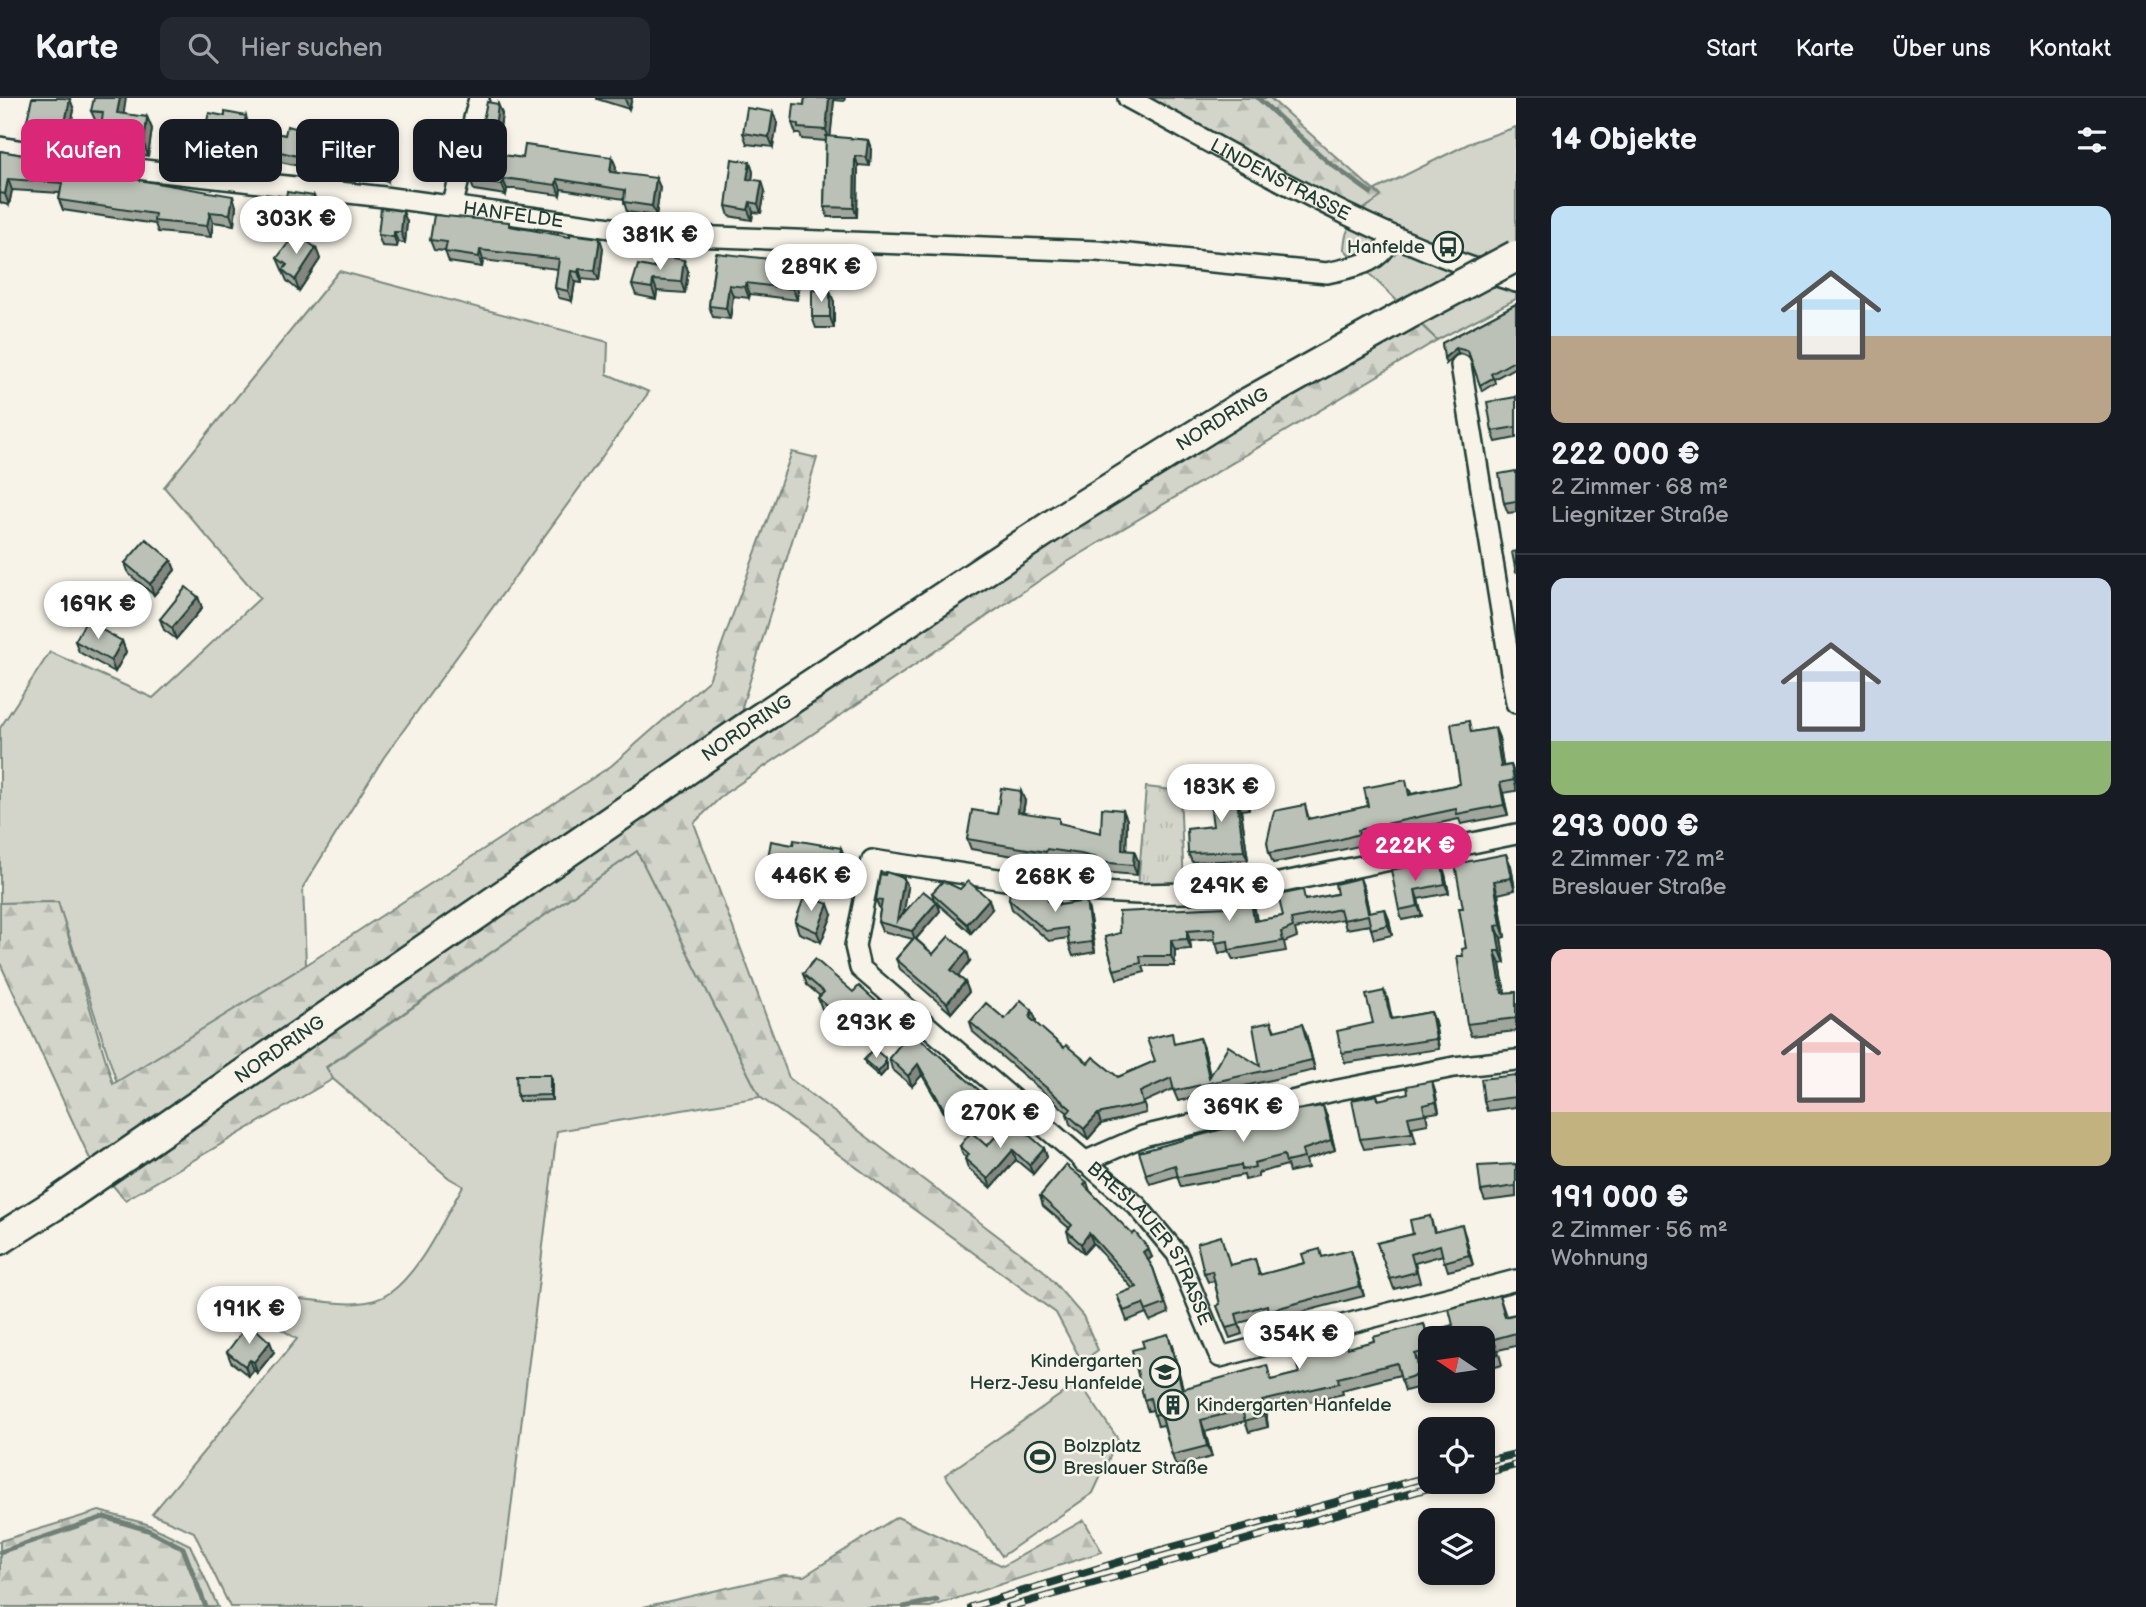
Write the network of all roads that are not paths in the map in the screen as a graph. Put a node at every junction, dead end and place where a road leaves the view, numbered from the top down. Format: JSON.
{"nodes":[{"id":1,"x":479,"y":98,"type":"edge"},
{"id":2,"x":1128,"y":98,"type":"edge"},
{"id":3,"x":0,"y":147,"type":"edge"},
{"id":4,"x":453,"y":208,"type":"junction"},
{"id":5,"x":1393,"y":236,"type":"junction"},
{"id":6,"x":1516,"y":256,"type":"edge"},
{"id":7,"x":1516,"y":282,"type":"edge"},
{"id":8,"x":1461,"y":365,"type":"dead end"},
{"id":9,"x":1516,"y":703,"type":"edge"},
{"id":10,"x":1516,"y":834,"type":"edge"},
{"id":11,"x":1516,"y":1060,"type":"edge"},
{"id":12,"x":1084,"y":1162,"type":"junction"},
{"id":13,"x":0,"y":1239,"type":"edge"},
{"id":14,"x":1516,"y":1280,"type":"edge"}],
"edges":[{"from":1,"to":4,"type":"street"},
{"from":2,"to":5,"type":"street","name":"LINDENSTRASSE"},
{"from":3,"to":4,"type":"street","name":"HANFELDE"},
{"from":4,"to":5,"type":"street","name":"HANFELDE"},
{"from":5,"to":7,"type":"street","name":"LINDENSTRASSE"},
{"from":6,"to":13,"type":"main road","name":"NORDRING","bridge":true},
{"from":8,"to":9,"type":"street"},
{"from":10,"to":12,"type":"street","name":"BRESLAUER STRASSE"},
{"from":11,"to":12,"type":"street"},
{"from":12,"to":14,"type":"street","name":"BRESLAUER STRASSE"}]}
